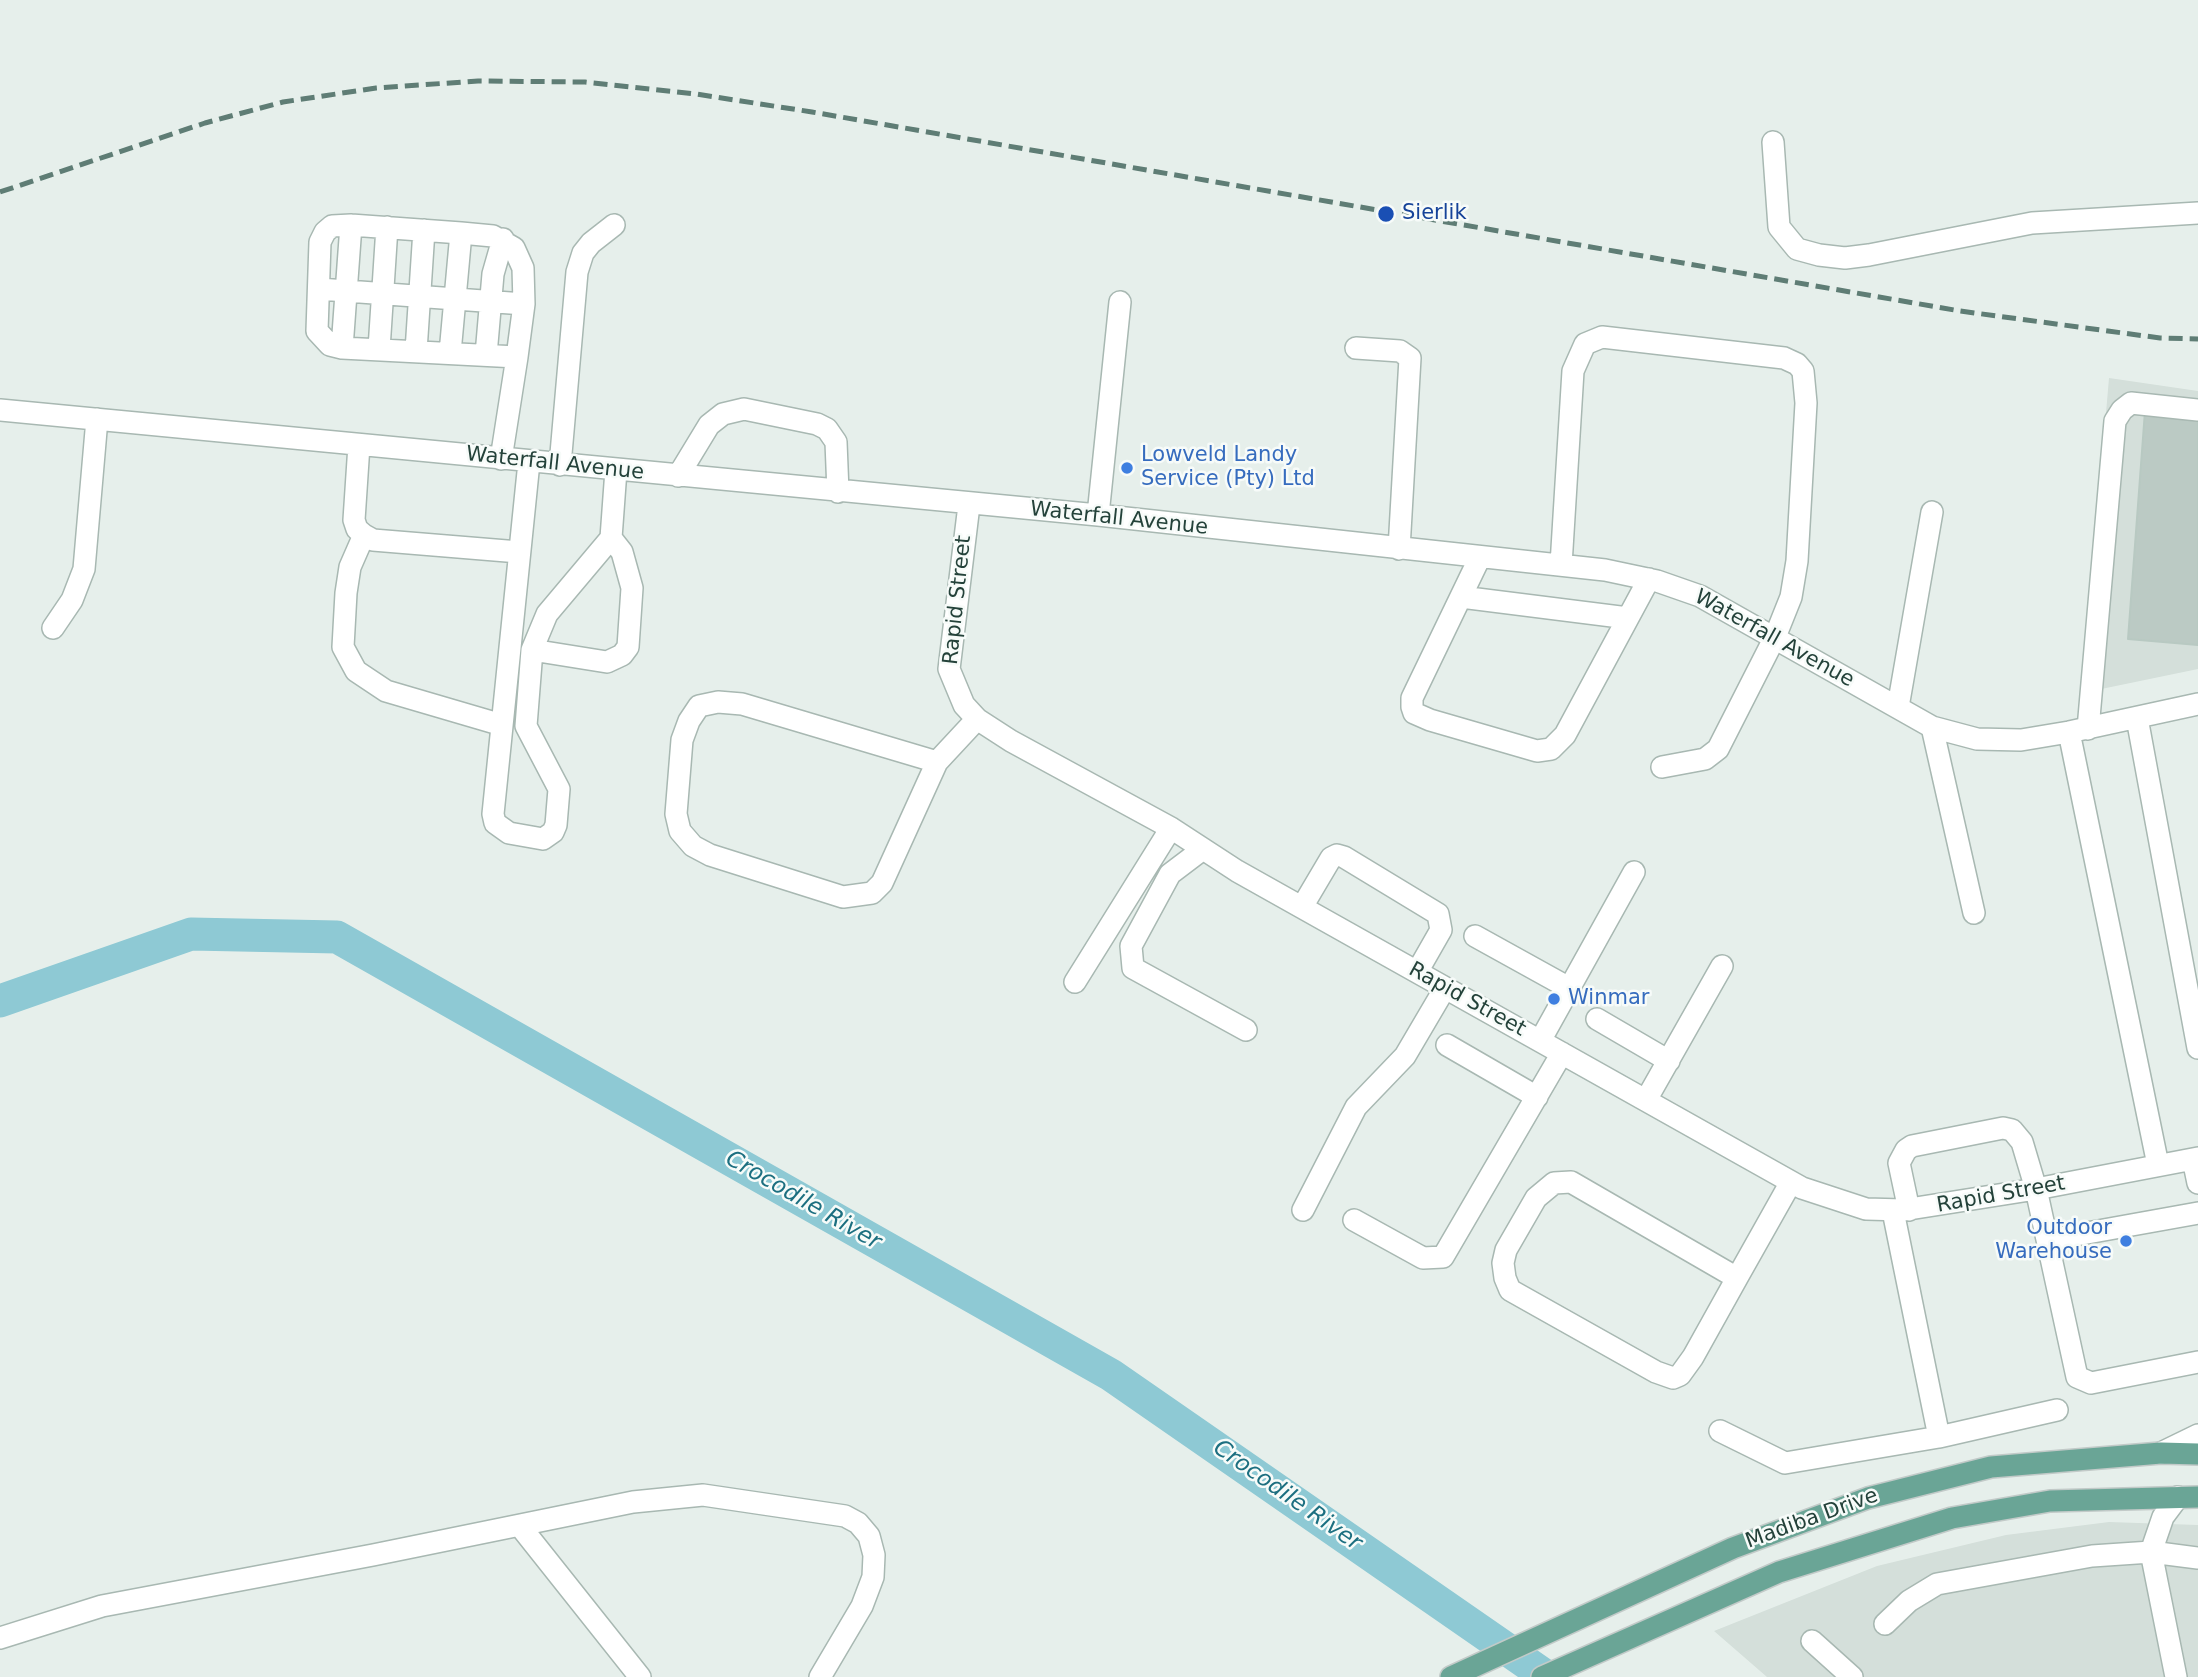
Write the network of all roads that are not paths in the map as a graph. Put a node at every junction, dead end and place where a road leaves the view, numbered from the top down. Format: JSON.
{"nodes":[{"id":1,"x":1773,"y":142,"type":"dead end"},
{"id":2,"x":2198,"y":212,"type":"edge"},
{"id":3,"x":351,"y":225,"type":"junction"},
{"id":4,"x":614,"y":225,"type":"dead end"},
{"id":5,"x":387,"y":227,"type":"junction"},
{"id":6,"x":424,"y":230,"type":"junction"},
{"id":7,"x":461,"y":233,"type":"junction"},
{"id":8,"x":503,"y":239,"type":"junction"},
{"id":9,"x":319,"y":289,"type":"junction"},
{"id":10,"x":347,"y":291,"type":"junction"},
{"id":11,"x":383,"y":293,"type":"junction"},
{"id":12,"x":419,"y":296,"type":"junction"},
{"id":13,"x":456,"y":299,"type":"junction"},
{"id":14,"x":490,"y":302,"type":"junction"},
{"id":15,"x":1120,"y":302,"type":"dead end"},
{"id":16,"x":524,"y":304,"type":"junction"},
{"id":17,"x":342,"y":348,"type":"junction"},
{"id":18,"x":1356,"y":348,"type":"dead end"},
{"id":19,"x":379,"y":349,"type":"junction"},
{"id":20,"x":416,"y":351,"type":"junction"},
{"id":21,"x":450,"y":353,"type":"junction"},
{"id":22,"x":486,"y":355,"type":"junction"},
{"id":23,"x":517,"y":357,"type":"junction"},
{"id":24,"x":0,"y":410,"type":"edge"},
{"id":25,"x":2198,"y":410,"type":"edge"},
{"id":26,"x":97,"y":419,"type":"junction"},
{"id":27,"x":359,"y":445,"type":"junction"},
{"id":28,"x":501,"y":459,"type":"junction"},
{"id":29,"x":529,"y":462,"type":"junction"},
{"id":30,"x":560,"y":465,"type":"junction"},
{"id":31,"x":616,"y":470,"type":"junction"},
{"id":32,"x":678,"y":476,"type":"junction"},
{"id":33,"x":838,"y":492,"type":"junction"},
{"id":34,"x":969,"y":505,"type":"junction"},
{"id":35,"x":1932,"y":512,"type":"dead end"},
{"id":36,"x":1098,"y":515,"type":"junction"},
{"id":37,"x":364,"y":535,"type":"junction"},
{"id":38,"x":611,"y":538,"type":"junction"},
{"id":39,"x":1399,"y":549,"type":"junction"},
{"id":40,"x":519,"y":552,"type":"junction"},
{"id":41,"x":1480,"y":557,"type":"junction"},
{"id":42,"x":1561,"y":565,"type":"junction"},
{"id":43,"x":1649,"y":579,"type":"junction"},
{"id":44,"x":1461,"y":597,"type":"junction"},
{"id":45,"x":1628,"y":618,"type":"junction"},
{"id":46,"x":53,"y":628,"type":"dead end"},
{"id":47,"x":1775,"y":637,"type":"junction"},
{"id":48,"x":533,"y":650,"type":"junction"},
{"id":49,"x":2198,"y":704,"type":"edge"},
{"id":50,"x":1898,"y":707,"type":"junction"},
{"id":51,"x":2137,"y":718,"type":"junction"},
{"id":52,"x":977,"y":719,"type":"junction"},
{"id":53,"x":502,"y":725,"type":"junction"},
{"id":54,"x":1932,"y":727,"type":"junction"},
{"id":55,"x":2079,"y":730,"type":"junction"},
{"id":56,"x":937,"y":762,"type":"junction"},
{"id":57,"x":1662,"y":767,"type":"dead end"},
{"id":58,"x":1171,"y":828,"type":"junction"},
{"id":59,"x":1202,"y":849,"type":"junction"},
{"id":60,"x":1634,"y":872,"type":"dead end"},
{"id":61,"x":1302,"y":907,"type":"junction"},
{"id":62,"x":1974,"y":913,"type":"dead end"},
{"id":63,"x":1475,"y":936,"type":"dead end"},
{"id":64,"x":1722,"y":966,"type":"dead end"},
{"id":65,"x":1417,"y":972,"type":"junction"},
{"id":66,"x":1075,"y":982,"type":"dead end"},
{"id":67,"x":1445,"y":988,"type":"junction"},
{"id":68,"x":1569,"y":988,"type":"junction"},
{"id":69,"x":1597,"y":1019,"type":"dead end"},
{"id":70,"x":1246,"y":1030,"type":"dead end"},
{"id":71,"x":1540,"y":1041,"type":"junction"},
{"id":72,"x":1447,"y":1045,"type":"dead end"},
{"id":73,"x":2198,"y":1048,"type":"edge"},
{"id":74,"x":1562,"y":1053,"type":"junction"},
{"id":75,"x":1669,"y":1061,"type":"junction"},
{"id":76,"x":1537,"y":1097,"type":"junction"},
{"id":77,"x":1646,"y":1100,"type":"junction"},
{"id":78,"x":2195,"y":1158,"type":"edge"},
{"id":79,"x":2158,"y":1165,"type":"junction"},
{"id":80,"x":1791,"y":1182,"type":"junction"},
{"id":81,"x":2198,"y":1183,"type":"edge"},
{"id":82,"x":2036,"y":1189,"type":"junction"},
{"id":83,"x":1303,"y":1210,"type":"dead end"},
{"id":84,"x":1901,"y":1210,"type":"junction"},
{"id":85,"x":2198,"y":1213,"type":"edge"},
{"id":86,"x":1354,"y":1220,"type":"dead end"},
{"id":87,"x":2048,"y":1240,"type":"junction"},
{"id":88,"x":1737,"y":1278,"type":"junction"},
{"id":89,"x":2198,"y":1362,"type":"edge"},
{"id":90,"x":2057,"y":1410,"type":"dead end"},
{"id":91,"x":1720,"y":1431,"type":"dead end"},
{"id":92,"x":2198,"y":1435,"type":"edge"},
{"id":93,"x":1938,"y":1437,"type":"junction"},
{"id":94,"x":2161,"y":1453,"type":"junction"},
{"id":95,"x":2198,"y":1454,"type":"edge"},
{"id":96,"x":2188,"y":1497,"type":"edge"},
{"id":97,"x":520,"y":1526,"type":"junction"},
{"id":98,"x":2151,"y":1552,"type":"junction"},
{"id":99,"x":2198,"y":1558,"type":"edge"},
{"id":100,"x":1885,"y":1624,"type":"dead end"},
{"id":101,"x":0,"y":1638,"type":"edge"},
{"id":102,"x":1812,"y":1641,"type":"dead end"},
{"id":103,"x":2173,"y":1675,"type":"edge"},
{"id":104,"x":640,"y":1677,"type":"edge"},
{"id":105,"x":820,"y":1677,"type":"edge"},
{"id":106,"x":1451,"y":1677,"type":"edge"},
{"id":107,"x":1542,"y":1677,"type":"edge"},
{"id":108,"x":1852,"y":1677,"type":"edge"}],
"edges":[{"from":1,"to":2,"type":"street"},
{"from":3,"to":5,"type":"street"},
{"from":3,"to":9,"type":"street"},
{"from":3,"to":10,"type":"street"},
{"from":4,"to":30,"type":"street"},
{"from":5,"to":6,"type":"street"},
{"from":5,"to":11,"type":"street"},
{"from":6,"to":7,"type":"street"},
{"from":6,"to":12,"type":"street"},
{"from":7,"to":8,"type":"street"},
{"from":7,"to":13,"type":"street"},
{"from":8,"to":14,"type":"street"},
{"from":8,"to":16,"type":"street"},
{"from":9,"to":10,"type":"street"},
{"from":9,"to":17,"type":"street"},
{"from":10,"to":11,"type":"street"},
{"from":10,"to":17,"type":"street"},
{"from":11,"to":12,"type":"street"},
{"from":11,"to":19,"type":"street"},
{"from":12,"to":13,"type":"street"},
{"from":12,"to":20,"type":"street"},
{"from":13,"to":14,"type":"street"},
{"from":13,"to":21,"type":"street"},
{"from":14,"to":16,"type":"street"},
{"from":14,"to":22,"type":"street"},
{"from":15,"to":36,"type":"street"},
{"from":16,"to":23,"type":"street"},
{"from":17,"to":19,"type":"street"},
{"from":18,"to":39,"type":"street"},
{"from":19,"to":20,"type":"street"},
{"from":20,"to":21,"type":"street"},
{"from":21,"to":22,"type":"street"},
{"from":22,"to":23,"type":"street"},
{"from":23,"to":28,"type":"street"},
{"from":24,"to":26,"type":"street","name":"Waterfall Avenue"},
{"from":25,"to":55,"type":"street"},
{"from":26,"to":27,"type":"street","name":"Waterfall Avenue"},
{"from":26,"to":46,"type":"street"},
{"from":27,"to":28,"type":"street","name":"Waterfall Avenue"},
{"from":27,"to":37,"type":"street"},
{"from":28,"to":29,"type":"street","name":"Waterfall Avenue"},
{"from":29,"to":30,"type":"street","name":"Waterfall Avenue"},
{"from":29,"to":40,"type":"street"},
{"from":30,"to":31,"type":"street","name":"Waterfall Avenue"},
{"from":31,"to":32,"type":"street","name":"Waterfall Avenue"},
{"from":31,"to":38,"type":"street"},
{"from":32,"to":33,"type":"street","name":"Waterfall Avenue"},
{"from":32,"to":33,"type":"street"},
{"from":33,"to":34,"type":"street","name":"Waterfall Avenue"},
{"from":34,"to":36,"type":"street","name":"Waterfall Avenue"},
{"from":34,"to":52,"type":"street","name":"Rapid Street"},
{"from":35,"to":50,"type":"street"},
{"from":36,"to":39,"type":"street","name":"Waterfall Avenue"},
{"from":37,"to":40,"type":"street"},
{"from":37,"to":53,"type":"street"},
{"from":38,"to":48,"type":"street"},
{"from":38,"to":48,"type":"street"},
{"from":39,"to":41,"type":"street","name":"Waterfall Avenue"},
{"from":40,"to":53,"type":"street"},
{"from":41,"to":42,"type":"street","name":"Waterfall Avenue"},
{"from":41,"to":44,"type":"street"},
{"from":42,"to":43,"type":"street","name":"Waterfall Avenue"},
{"from":42,"to":47,"type":"street"},
{"from":43,"to":45,"type":"street"},
{"from":43,"to":47,"type":"street","name":"Waterfall Avenue"},
{"from":44,"to":45,"type":"street"},
{"from":44,"to":45,"type":"street"},
{"from":47,"to":50,"type":"street","name":"Waterfall Avenue"},
{"from":47,"to":57,"type":"street"},
{"from":48,"to":53,"type":"street"},
{"from":49,"to":51,"type":"street","name":"Waterfall Avenue"},
{"from":50,"to":54,"type":"street","name":"Waterfall Avenue"},
{"from":51,"to":55,"type":"street","name":"Waterfall Avenue"},
{"from":51,"to":73,"type":"street"},
{"from":52,"to":56,"type":"street"},
{"from":52,"to":58,"type":"street","name":"Rapid Street"},
{"from":54,"to":55,"type":"street","name":"Waterfall Avenue"},
{"from":54,"to":62,"type":"street"},
{"from":55,"to":79,"type":"street"},
{"from":56,"to":56,"type":"street"},
{"from":58,"to":59,"type":"street","name":"Rapid Street"},
{"from":58,"to":66,"type":"street"},
{"from":59,"to":61,"type":"street","name":"Rapid Street"},
{"from":59,"to":70,"type":"street"},
{"from":60,"to":68,"type":"street"},
{"from":61,"to":65,"type":"street","name":"Rapid Street"},
{"from":61,"to":65,"type":"street"},
{"from":63,"to":68,"type":"street"},
{"from":64,"to":75,"type":"street"},
{"from":65,"to":67,"type":"street","name":"Rapid Street"},
{"from":67,"to":71,"type":"street","name":"Rapid Street"},
{"from":67,"to":83,"type":"street"},
{"from":68,"to":71,"type":"street"},
{"from":69,"to":75,"type":"street"},
{"from":71,"to":74,"type":"street","name":"Rapid Street"},
{"from":72,"to":76,"type":"street"},
{"from":74,"to":76,"type":"street"},
{"from":74,"to":77,"type":"street","name":"Rapid Street"},
{"from":75,"to":77,"type":"street"},
{"from":76,"to":86,"type":"street"},
{"from":77,"to":80,"type":"street","name":"Rapid Street"},
{"from":78,"to":79,"type":"street","name":"Rapid Street"},
{"from":78,"to":81,"type":"street"},
{"from":79,"to":82,"type":"street","name":"Rapid Street"},
{"from":80,"to":84,"type":"street","name":"Rapid Street"},
{"from":80,"to":88,"type":"street"},
{"from":82,"to":84,"type":"street","name":"Rapid Street"},
{"from":82,"to":84,"type":"street"},
{"from":82,"to":87,"type":"street"},
{"from":84,"to":93,"type":"street"},
{"from":85,"to":87,"type":"street"},
{"from":87,"to":89,"type":"street"},
{"from":88,"to":88,"type":"street"},
{"from":90,"to":93,"type":"street"},
{"from":91,"to":93,"type":"street"},
{"from":92,"to":94,"type":"street"},
{"from":94,"to":95,"type":"main road","name":"Madiba Drive"},
{"from":94,"to":106,"type":"main road","name":"Madiba Drive"},
{"from":96,"to":98,"type":"street"},
{"from":96,"to":107,"type":"main road","name":"Madiba Drive"},
{"from":97,"to":101,"type":"street"},
{"from":97,"to":104,"type":"street"},
{"from":97,"to":105,"type":"street"},
{"from":98,"to":99,"type":"street"},
{"from":98,"to":100,"type":"street"},
{"from":98,"to":103,"type":"street"},
{"from":102,"to":108,"type":"street"}]}
